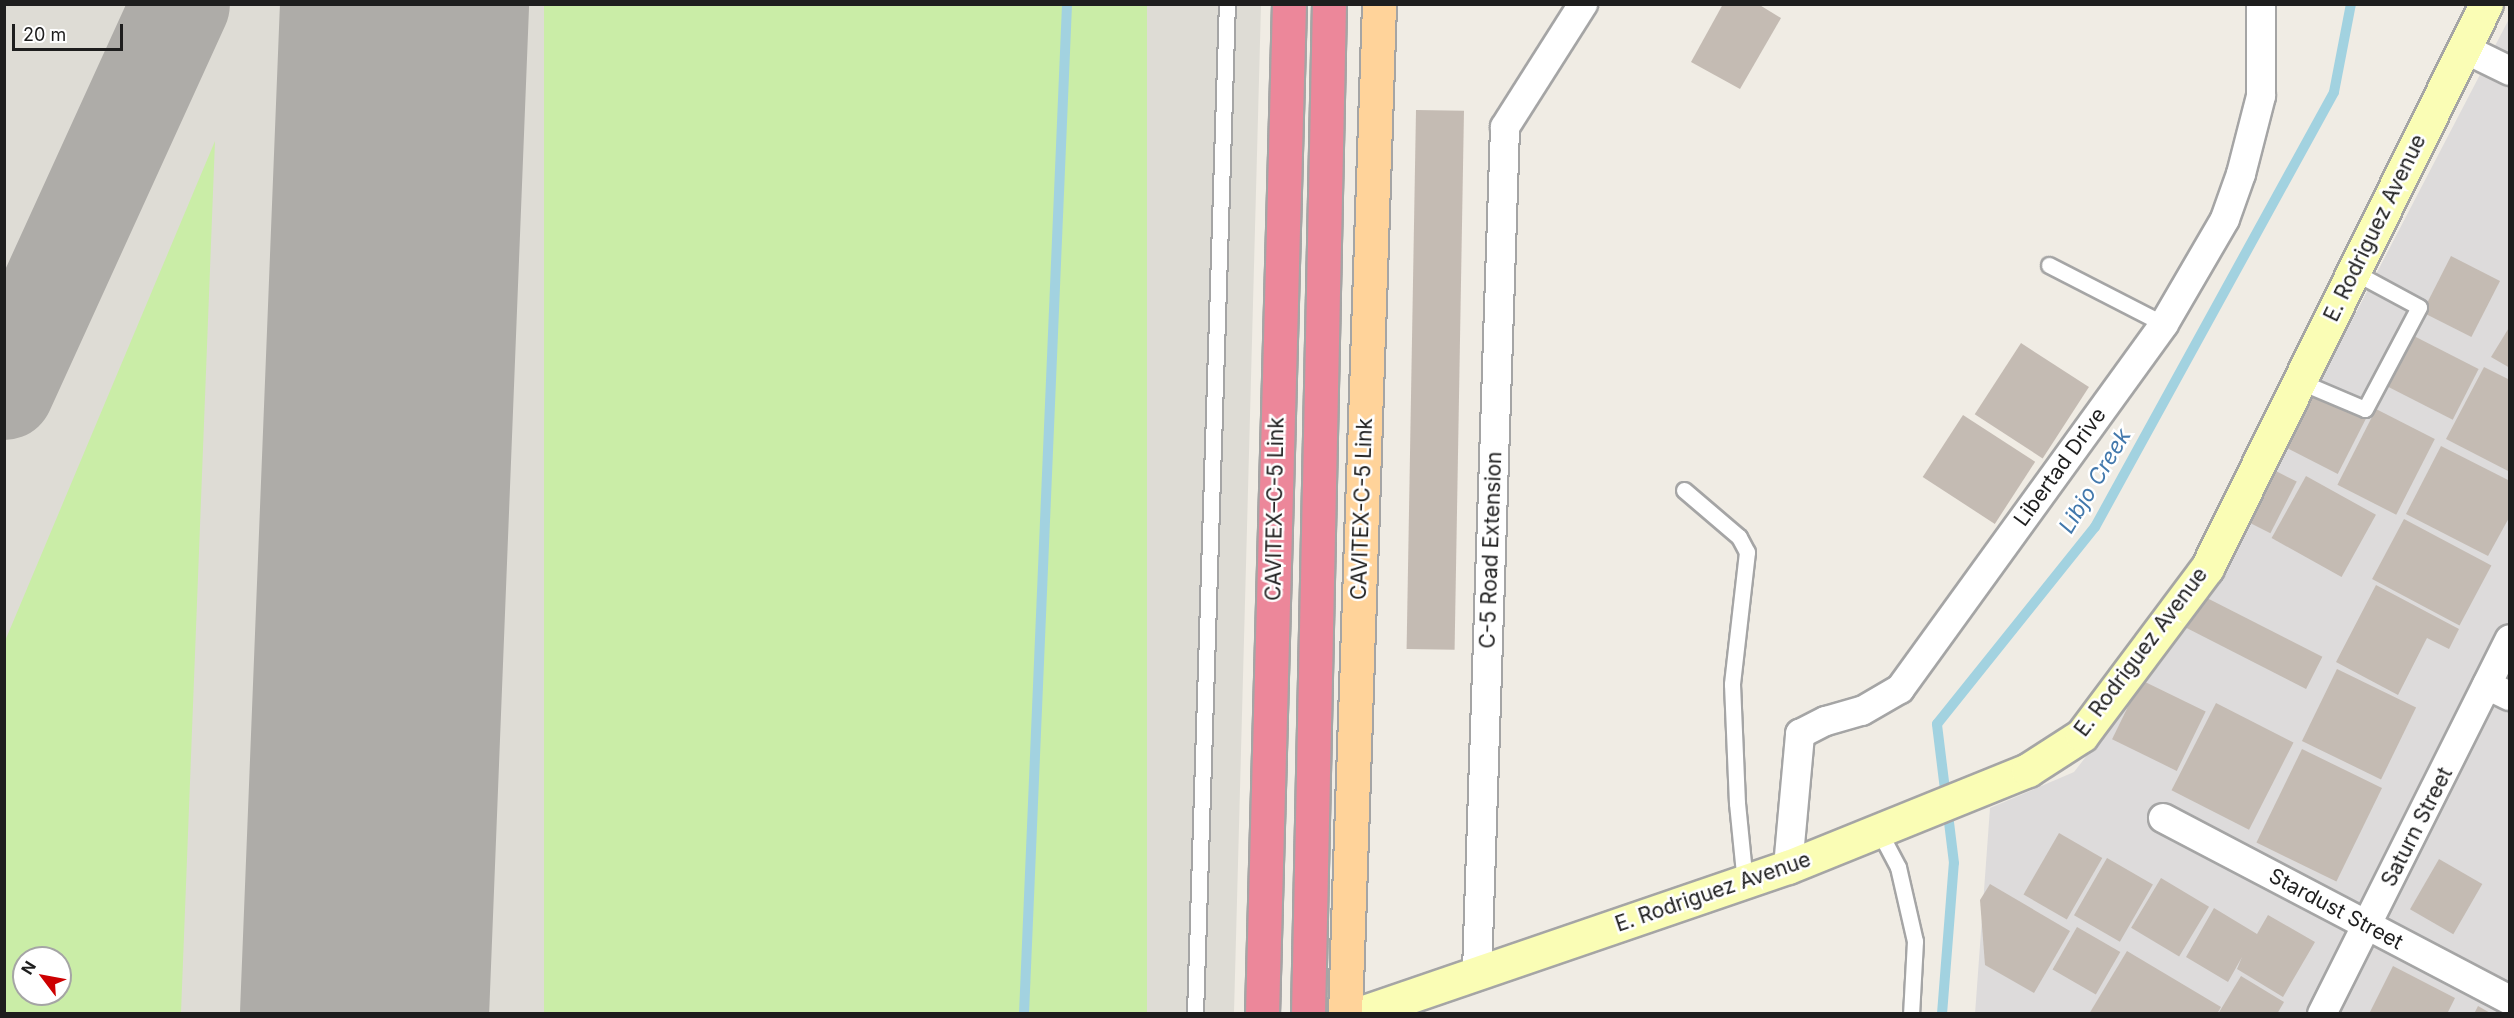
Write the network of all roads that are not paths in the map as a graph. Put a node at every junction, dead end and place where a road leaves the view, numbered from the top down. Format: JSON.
{"nodes":[{"id":1,"x":1227,"y":4,"type":"edge"},
{"id":2,"x":1289,"y":4,"type":"edge"},
{"id":3,"x":1329,"y":4,"type":"edge"},
{"id":4,"x":1378,"y":4,"type":"edge"},
{"id":5,"x":1583,"y":4,"type":"edge"},
{"id":6,"x":2261,"y":4,"type":"edge"},
{"id":7,"x":2486,"y":4,"type":"edge"},
{"id":8,"x":2463,"y":48,"type":"junction"},
{"id":9,"x":2510,"y":71,"type":"edge"},
{"id":10,"x":2049,"y":265,"type":"dead end"},
{"id":11,"x":2354,"y":272,"type":"junction"},
{"id":12,"x":2164,"y":324,"type":"junction"},
{"id":13,"x":2301,"y":382,"type":"junction"},
{"id":14,"x":1684,"y":490,"type":"dead end"},
{"id":15,"x":2510,"y":639,"type":"edge"},
{"id":16,"x":2498,"y":691,"type":"edge"},
{"id":17,"x":2163,"y":818,"type":"dead end"},
{"id":18,"x":1882,"y":830,"type":"junction"},
{"id":19,"x":1788,"y":867,"type":"junction"},
{"id":20,"x":1745,"y":884,"type":"junction"},
{"id":21,"x":2367,"y":926,"type":"junction"},
{"id":22,"x":1477,"y":972,"type":"junction"},
{"id":23,"x":2510,"y":1000,"type":"edge"},
{"id":24,"x":1195,"y":1014,"type":"edge"},
{"id":25,"x":1262,"y":1014,"type":"edge"},
{"id":26,"x":1308,"y":1014,"type":"edge"},
{"id":27,"x":1345,"y":1014,"type":"edge"},
{"id":28,"x":1358,"y":1014,"type":"edge"},
{"id":29,"x":1911,"y":1014,"type":"edge"},
{"id":30,"x":2322,"y":1014,"type":"edge"}],
"edges":[{"from":1,"to":24,"type":"lane"},
{"from":2,"to":25,"type":"highway","name":"CAVITEX–C-5 Link"},
{"from":3,"to":26,"type":"highway","name":"CAVITEX–C-5 Link"},
{"from":4,"to":27,"type":"main road","name":"CAVITEX-C-5 Link"},
{"from":5,"to":22,"type":"street","name":"C-5 Road Extension"},
{"from":6,"to":12,"type":"street","name":"Libertad Drive"},
{"from":7,"to":8,"type":"main road","name":"E. Rodriguez Avenue"},
{"from":8,"to":9,"type":"street"},
{"from":8,"to":11,"type":"main road","name":"E. Rodriguez Avenue"},
{"from":10,"to":12,"type":"lane"},
{"from":11,"to":13,"type":"main road","name":"E. Rodriguez Avenue"},
{"from":11,"to":13,"type":"lane"},
{"from":12,"to":19,"type":"street","name":"Libertad Drive"},
{"from":13,"to":18,"type":"main road","name":"E. Rodriguez Avenue"},
{"from":14,"to":20,"type":"lane"},
{"from":15,"to":16,"type":"street","name":"Saturn Street"},
{"from":16,"to":21,"type":"street","name":"Saturn Street"},
{"from":17,"to":21,"type":"street","name":"Stardust Street"},
{"from":18,"to":19,"type":"main road","name":"E. Rodriguez Avenue"},
{"from":18,"to":29,"type":"lane"},
{"from":19,"to":20,"type":"main road","name":"E. Rodriguez Avenue"},
{"from":20,"to":22,"type":"main road","name":"E. Rodriguez Avenue"},
{"from":21,"to":23,"type":"street","name":"Stardust Street"},
{"from":21,"to":30,"type":"street","name":"Saturn Street"},
{"from":22,"to":28,"type":"main road","name":"E. Rodriguez Avenue"}]}
